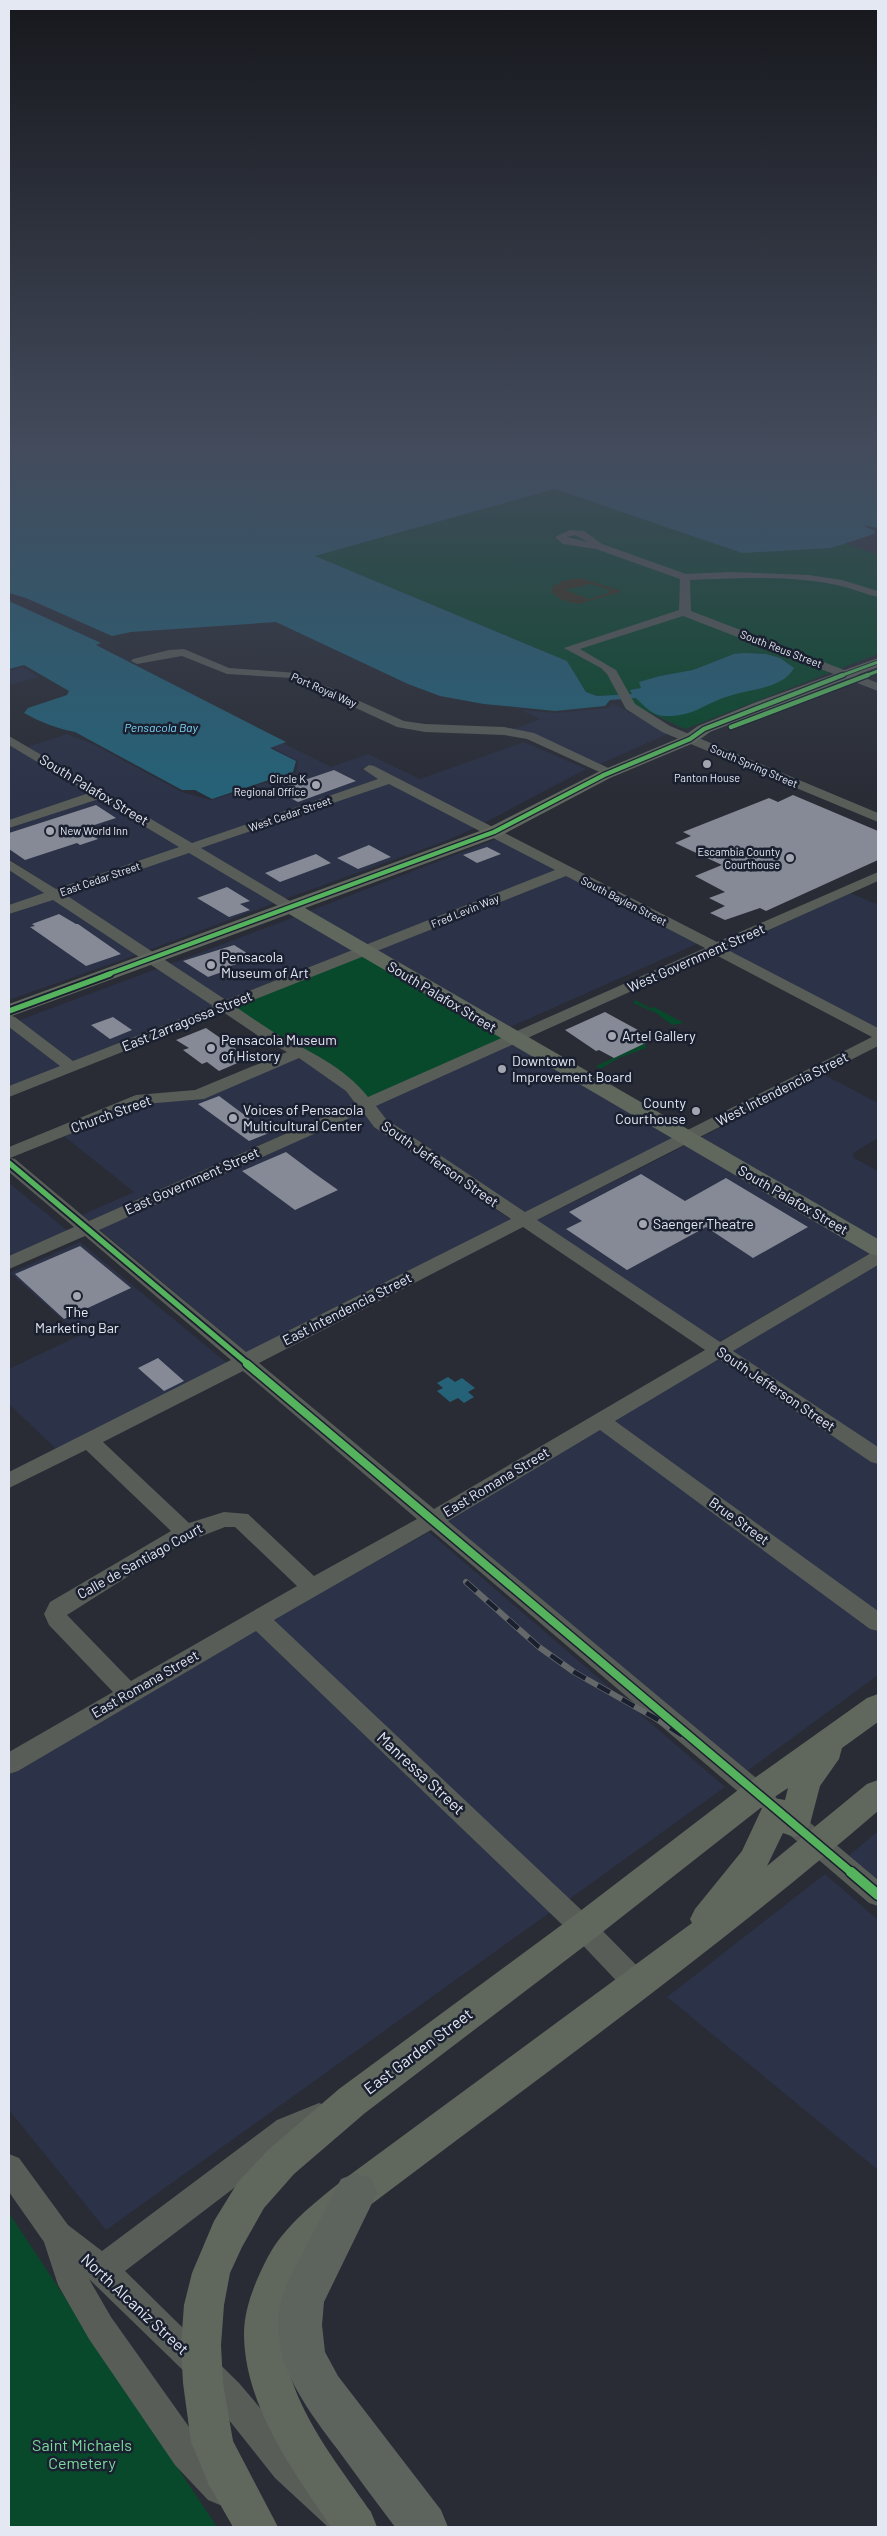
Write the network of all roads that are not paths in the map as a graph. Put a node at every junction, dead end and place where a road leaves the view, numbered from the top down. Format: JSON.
{"nodes":[{"id":1,"x":649,"y":564,"type":"edge"},
{"id":2,"x":685,"y":577,"type":"junction"},
{"id":3,"x":878,"y":594,"type":"edge"},
{"id":4,"x":683,"y":612,"type":"junction"},
{"id":5,"x":570,"y":648,"type":"joint"},
{"id":6,"x":137,"y":661,"type":"dead end"},
{"id":7,"x":878,"y":662,"type":"edge"},
{"id":8,"x":878,"y":671,"type":"edge"},
{"id":9,"x":851,"y":677,"type":"junction"},
{"id":10,"x":878,"y":687,"type":"edge"},
{"id":11,"x":619,"y":688,"type":"joint"},
{"id":12,"x":630,"y":706,"type":"joint"},
{"id":13,"x":690,"y":739,"type":"junction"},
{"id":14,"x":9,"y":740,"type":"edge"},
{"id":15,"x":369,"y":769,"type":"dead end"},
{"id":16,"x":608,"y":773,"type":"junction"},
{"id":17,"x":390,"y":779,"type":"junction"},
{"id":18,"x":100,"y":794,"type":"junction"},
{"id":19,"x":878,"y":818,"type":"edge"},
{"id":20,"x":9,"y":824,"type":"edge"},
{"id":21,"x":494,"y":832,"type":"junction"},
{"id":22,"x":190,"y":848,"type":"junction"},
{"id":23,"x":9,"y":864,"type":"edge"},
{"id":24,"x":565,"y":871,"type":"junction"},
{"id":25,"x":878,"y":876,"type":"edge"},
{"id":26,"x":55,"y":894,"type":"junction"},
{"id":27,"x":290,"y":907,"type":"junction"},
{"id":28,"x":9,"y":910,"type":"edge"},
{"id":29,"x":716,"y":949,"type":"junction"},
{"id":30,"x":365,"y":951,"type":"junction"},
{"id":31,"x":153,"y":958,"type":"junction"},
{"id":32,"x":224,"y":1006,"type":"junction"},
{"id":33,"x":9,"y":1011,"type":"edge"},
{"id":34,"x":9,"y":1020,"type":"edge"},
{"id":35,"x":878,"y":1034,"type":"edge"},
{"id":36,"x":513,"y":1039,"type":"junction"},
{"id":37,"x":878,"y":1040,"type":"edge"},
{"id":38,"x":300,"y":1052,"type":"junction"},
{"id":39,"x":71,"y":1066,"type":"junction"},
{"id":40,"x":9,"y":1092,"type":"edge"},
{"id":41,"x":364,"y":1104,"type":"junction"},
{"id":42,"x":687,"y":1138,"type":"junction"},
{"id":43,"x":9,"y":1153,"type":"edge"},
{"id":44,"x":9,"y":1163,"type":"edge"},
{"id":45,"x":522,"y":1221,"type":"junction"},
{"id":46,"x":86,"y":1229,"type":"junction"},
{"id":47,"x":878,"y":1249,"type":"edge"},
{"id":48,"x":878,"y":1257,"type":"edge"},
{"id":49,"x":9,"y":1263,"type":"edge"},
{"id":50,"x":718,"y":1351,"type":"junction"},
{"id":51,"x":244,"y":1362,"type":"junction"},
{"id":52,"x":600,"y":1420,"type":"junction"},
{"id":53,"x":89,"y":1441,"type":"junction"},
{"id":54,"x":878,"y":1457,"type":"edge"},
{"id":55,"x":9,"y":1481,"type":"edge"},
{"id":56,"x":432,"y":1520,"type":"junction"},
{"id":57,"x":185,"y":1532,"type":"junction"},
{"id":58,"x":312,"y":1587,"type":"junction"},
{"id":59,"x":258,"y":1619,"type":"junction"},
{"id":60,"x":878,"y":1623,"type":"edge"},
{"id":61,"x":129,"y":1694,"type":"junction"},
{"id":62,"x":878,"y":1706,"type":"edge"},
{"id":63,"x":840,"y":1735,"type":"junction"},
{"id":64,"x":9,"y":1764,"type":"edge"},
{"id":65,"x":878,"y":1793,"type":"edge"},
{"id":66,"x":786,"y":1817,"type":"junction"},
{"id":67,"x":878,"y":1895,"type":"edge"},
{"id":68,"x":583,"y":1928,"type":"junction"},
{"id":69,"x":685,"y":1948,"type":"junction"},
{"id":70,"x":637,"y":1984,"type":"junction"},
{"id":71,"x":352,"y":2101,"type":"junction"},
{"id":72,"x":9,"y":2168,"type":"edge"},
{"id":73,"x":356,"y":2193,"type":"junction"},
{"id":74,"x":57,"y":2235,"type":"junction"},
{"id":75,"x":102,"y":2270,"type":"junction"},
{"id":76,"x":202,"y":2367,"type":"junction"},
{"id":77,"x":257,"y":2527,"type":"edge"},
{"id":78,"x":354,"y":2527,"type":"edge"},
{"id":79,"x":424,"y":2527,"type":"edge"}],
"edges":[{"from":1,"to":2,"type":"street"},
{"from":2,"to":3,"type":"street"},
{"from":2,"to":4,"type":"street"},
{"from":4,"to":5,"type":"street"},
{"from":4,"to":9,"type":"street","name":"South Reus Street"},
{"from":5,"to":11,"type":"street","name":"South Spring Street"},
{"from":6,"to":16,"type":"street","name":"Port Royal Way"},
{"from":7,"to":9,"type":"main road"},
{"from":8,"to":9,"type":"main road"},
{"from":9,"to":10,"type":"street","name":"South Reus Street"},
{"from":9,"to":13,"type":"main road"},
{"from":11,"to":12,"type":"street","name":"South Spring Street"},
{"from":12,"to":13,"type":"street","name":"South Spring Street"},
{"from":13,"to":16,"type":"main road"},
{"from":13,"to":19,"type":"street","name":"South Spring Street"},
{"from":14,"to":18,"type":"street","name":"South Palafox Street"},
{"from":15,"to":17,"type":"street","name":"South Baylen Street"},
{"from":16,"to":21,"type":"main road"},
{"from":17,"to":21,"type":"street","name":"South Baylen Street"},
{"from":17,"to":22,"type":"street","name":"West Cedar Street"},
{"from":18,"to":20,"type":"street"},
{"from":18,"to":22,"type":"street","name":"South Palafox Street"},
{"from":21,"to":24,"type":"street","name":"South Baylen Street"},
{"from":21,"to":27,"type":"main road"},
{"from":22,"to":26,"type":"street","name":"East Cedar Street"},
{"from":22,"to":27,"type":"street","name":"South Palafox Street"},
{"from":23,"to":26,"type":"street","name":"South Jefferson Street"},
{"from":24,"to":29,"type":"street","name":"South Baylen Street"},
{"from":24,"to":30,"type":"street","name":"Fred Levin Way"},
{"from":25,"to":29,"type":"street","name":"West Government Street"},
{"from":26,"to":28,"type":"street","name":"East Cedar Street"},
{"from":26,"to":31,"type":"street","name":"South Jefferson Street"},
{"from":27,"to":30,"type":"main road","name":"South Palafox Street"},
{"from":27,"to":31,"type":"main road"},
{"from":29,"to":35,"type":"street","name":"South Baylen Street"},
{"from":29,"to":36,"type":"street","name":"West Government Street"},
{"from":30,"to":32,"type":"street","name":"East Zarragossa Street"},
{"from":30,"to":36,"type":"main road","name":"South Palafox Street"},
{"from":31,"to":32,"type":"street","name":"South Jefferson Street"},
{"from":31,"to":33,"type":"main road"},
{"from":32,"to":38,"type":"street","name":"South Jefferson Street"},
{"from":32,"to":39,"type":"street","name":"East Zarragossa Street"},
{"from":34,"to":39,"type":"street"},
{"from":36,"to":41,"type":"street","name":"East Government Street"},
{"from":36,"to":42,"type":"main road","name":"South Palafox Street"},
{"from":37,"to":42,"type":"street","name":"West Intendencia Street"},
{"from":38,"to":41,"type":"street","name":"South Jefferson Street"},
{"from":38,"to":43,"type":"street","name":"Church Street"},
{"from":39,"to":40,"type":"street","name":"East Zarragossa Street"},
{"from":41,"to":45,"type":"street","name":"South Jefferson Street"},
{"from":41,"to":46,"type":"street","name":"East Government Street"},
{"from":42,"to":45,"type":"street","name":"East Intendencia Street"},
{"from":42,"to":47,"type":"main road","name":"South Palafox Street"},
{"from":44,"to":46,"type":"street"},
{"from":45,"to":50,"type":"street","name":"South Jefferson Street"},
{"from":45,"to":51,"type":"street","name":"East Intendencia Street"},
{"from":46,"to":49,"type":"street","name":"East Government Street"},
{"from":46,"to":51,"type":"street"},
{"from":48,"to":50,"type":"street","name":"East Romana Street"},
{"from":50,"to":52,"type":"street","name":"East Romana Street"},
{"from":50,"to":54,"type":"street","name":"South Jefferson Street"},
{"from":51,"to":53,"type":"street","name":"East Intendencia Street"},
{"from":51,"to":56,"type":"street"},
{"from":52,"to":56,"type":"street","name":"East Romana Street"},
{"from":52,"to":60,"type":"street","name":"Brue Street"},
{"from":53,"to":55,"type":"street","name":"East Intendencia Street"},
{"from":53,"to":57,"type":"street"},
{"from":56,"to":58,"type":"street","name":"East Romana Street"},
{"from":56,"to":66,"type":"street"},
{"from":57,"to":58,"type":"street","name":"Calle de Santiago Court"},
{"from":57,"to":61,"type":"street","name":"Calle de Santiago Court"},
{"from":58,"to":59,"type":"street","name":"East Romana Street"},
{"from":59,"to":61,"type":"street","name":"East Romana Street"},
{"from":59,"to":68,"type":"street","name":"Manressa Street"},
{"from":61,"to":64,"type":"street","name":"East Romana Street"},
{"from":62,"to":63,"type":"main road","name":"East Garden Street"},
{"from":63,"to":66,"type":"main road","name":"East Garden Street"},
{"from":63,"to":66,"type":"main road"},
{"from":65,"to":66,"type":"main road","name":"East Garden Street"},
{"from":66,"to":67,"type":"street"},
{"from":66,"to":68,"type":"main road","name":"East Garden Street"},
{"from":66,"to":69,"type":"main road"},
{"from":66,"to":69,"type":"main road","name":"East Garden Street"},
{"from":68,"to":70,"type":"street"},
{"from":68,"to":71,"type":"main road","name":"East Garden Street"},
{"from":69,"to":70,"type":"main road","name":"East Garden Street"},
{"from":70,"to":73,"type":"main road","name":"East Garden Street"},
{"from":71,"to":75,"type":"street"},
{"from":71,"to":76,"type":"main road","name":"East Garden Street"},
{"from":72,"to":74,"type":"street"},
{"from":73,"to":78,"type":"main road","name":"East Garden Street"},
{"from":73,"to":79,"type":"highway"},
{"from":74,"to":75,"type":"street","name":"North Alcaniz Street"},
{"from":74,"to":77,"type":"street","name":"North Alcaniz Street"},
{"from":75,"to":76,"type":"street","name":"North Alcaniz Street"},
{"from":76,"to":77,"type":"main road","name":"East Garden Street"},
{"from":76,"to":78,"type":"street","name":"North Alcaniz Street"}]}
